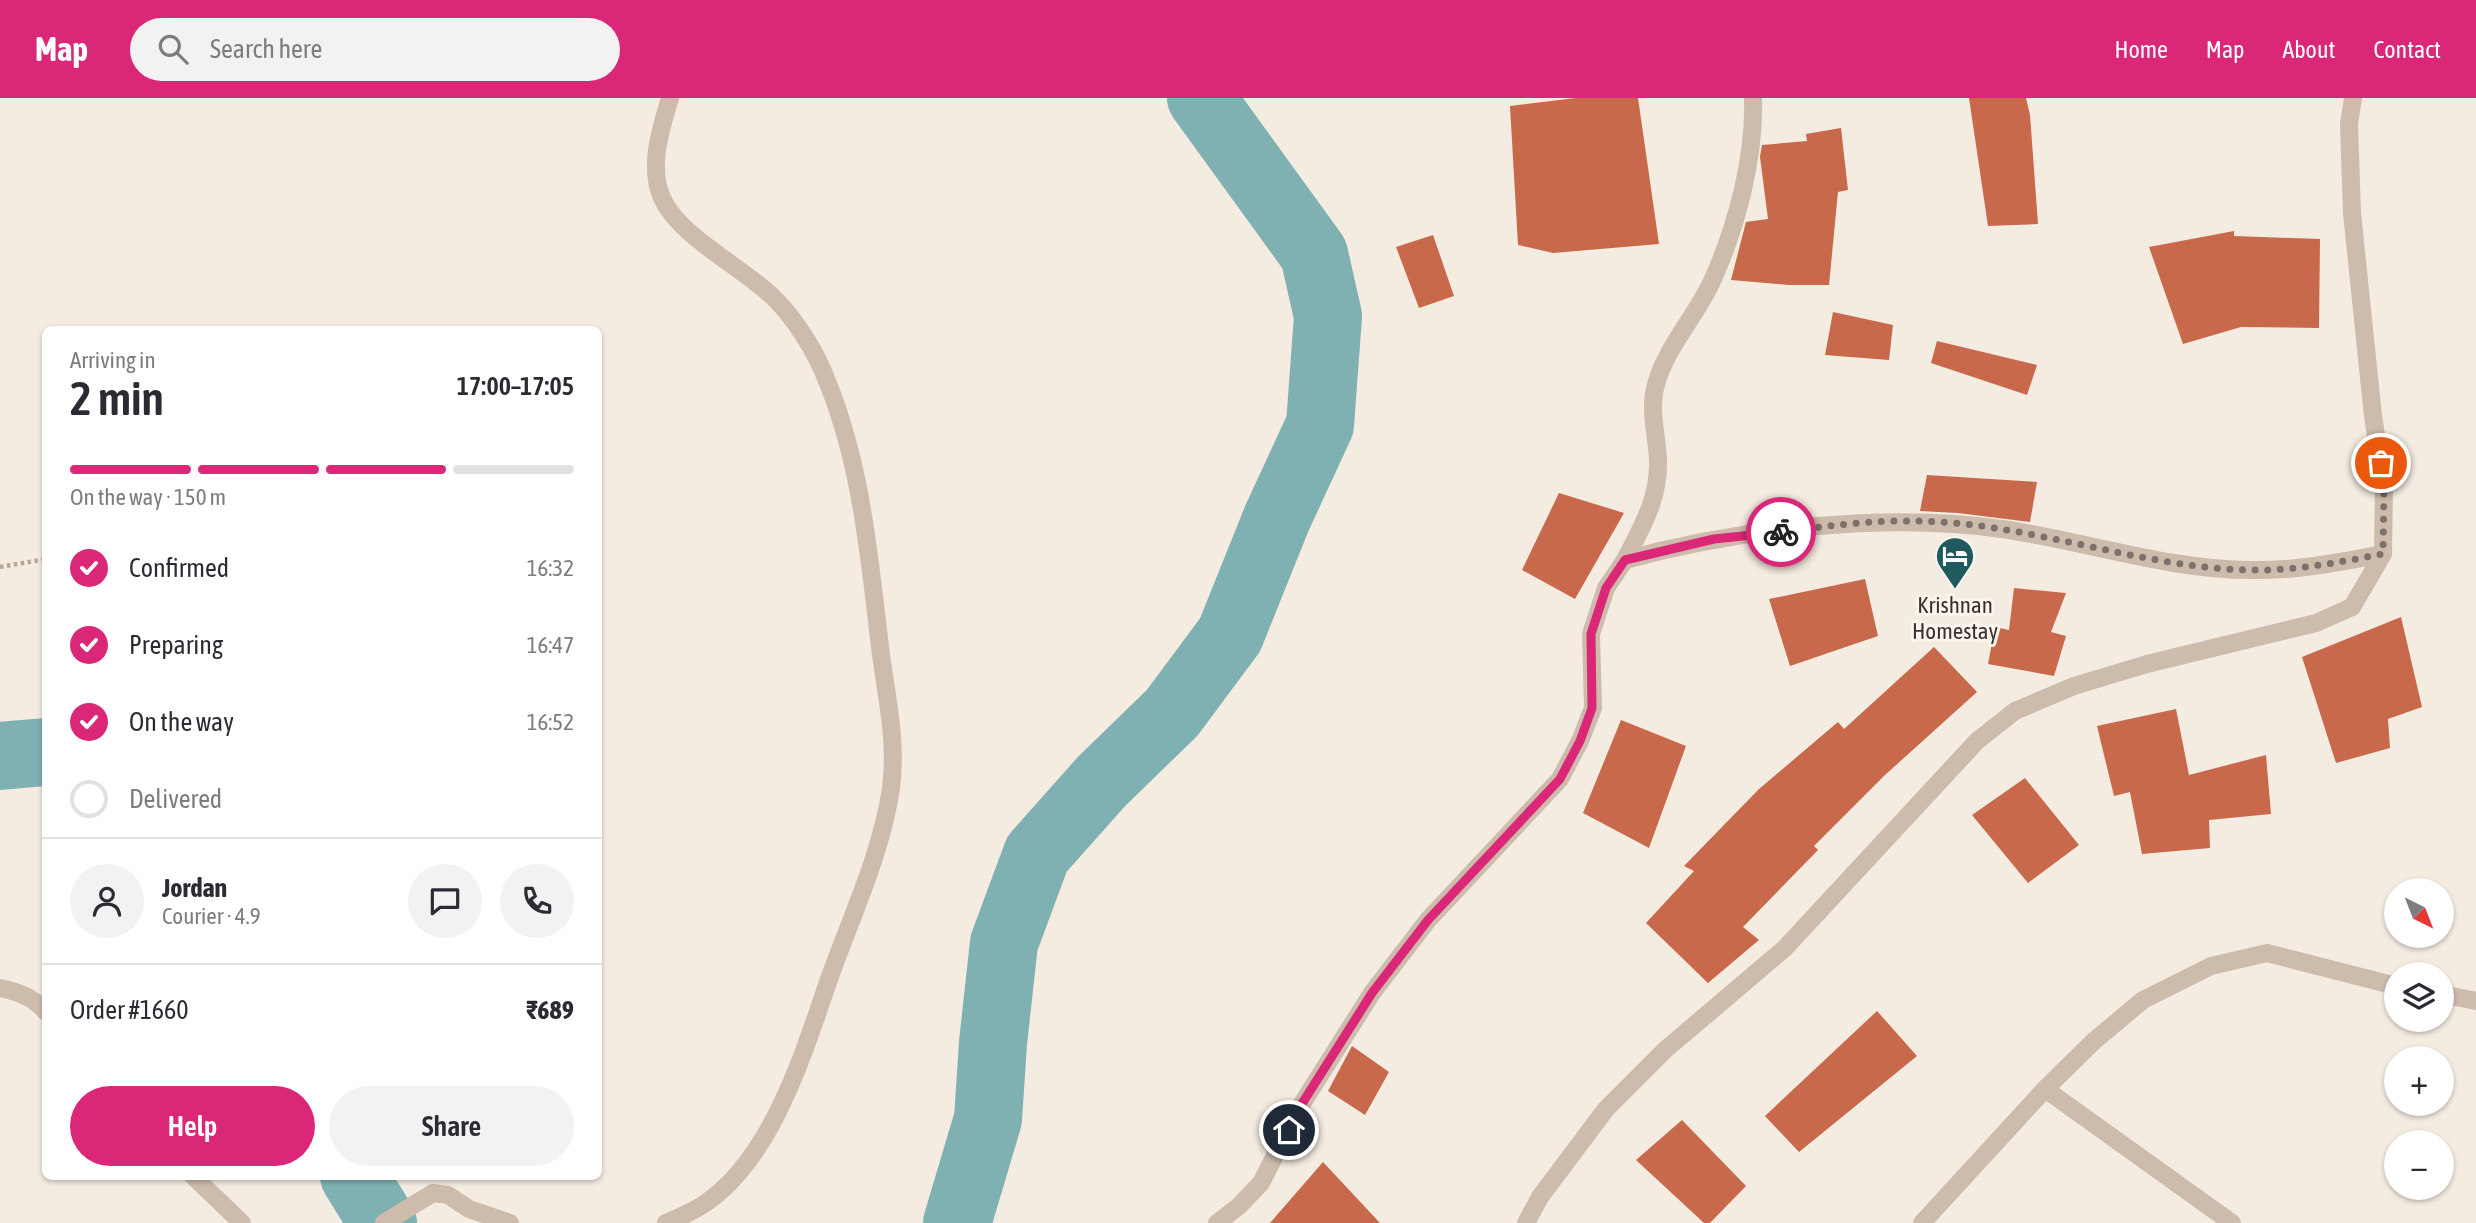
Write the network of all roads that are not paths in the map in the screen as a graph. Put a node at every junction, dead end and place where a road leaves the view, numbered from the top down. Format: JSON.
{"nodes":[{"id":1,"x":670,"y":98,"type":"edge"},
{"id":2,"x":1753,"y":98,"type":"edge"},
{"id":3,"x":2353,"y":98,"type":"edge"},
{"id":4,"x":2383,"y":554,"type":"junction"},
{"id":5,"x":1625,"y":560,"type":"junction"},
{"id":6,"x":2384,"y":983,"type":"edge"},
{"id":7,"x":0,"y":988,"type":"edge"},
{"id":8,"x":2454,"y":997,"type":"edge"},
{"id":9,"x":2476,"y":1001,"type":"edge"},
{"id":10,"x":42,"y":1008,"type":"edge"},
{"id":11,"x":2045,"y":1089,"type":"junction"},
{"id":12,"x":197,"y":1180,"type":"edge"},
{"id":13,"x":242,"y":1223,"type":"edge"},
{"id":14,"x":384,"y":1223,"type":"edge"},
{"id":15,"x":510,"y":1223,"type":"edge"},
{"id":16,"x":666,"y":1223,"type":"edge"},
{"id":17,"x":1217,"y":1223,"type":"edge"},
{"id":18,"x":1526,"y":1223,"type":"edge"},
{"id":19,"x":1922,"y":1223,"type":"edge"},
{"id":20,"x":2232,"y":1223,"type":"edge"}],
"edges":[{"from":1,"to":16,"type":"street"},
{"from":2,"to":5,"type":"street"},
{"from":3,"to":4,"type":"street"},
{"from":4,"to":5,"type":"street"},
{"from":4,"to":18,"type":"street"},
{"from":5,"to":17,"type":"street"},
{"from":6,"to":11,"type":"street"},
{"from":7,"to":10,"type":"street"},
{"from":8,"to":9,"type":"street"},
{"from":11,"to":19,"type":"street"},
{"from":11,"to":20,"type":"street"},
{"from":12,"to":13,"type":"street"},
{"from":14,"to":15,"type":"street"}]}
